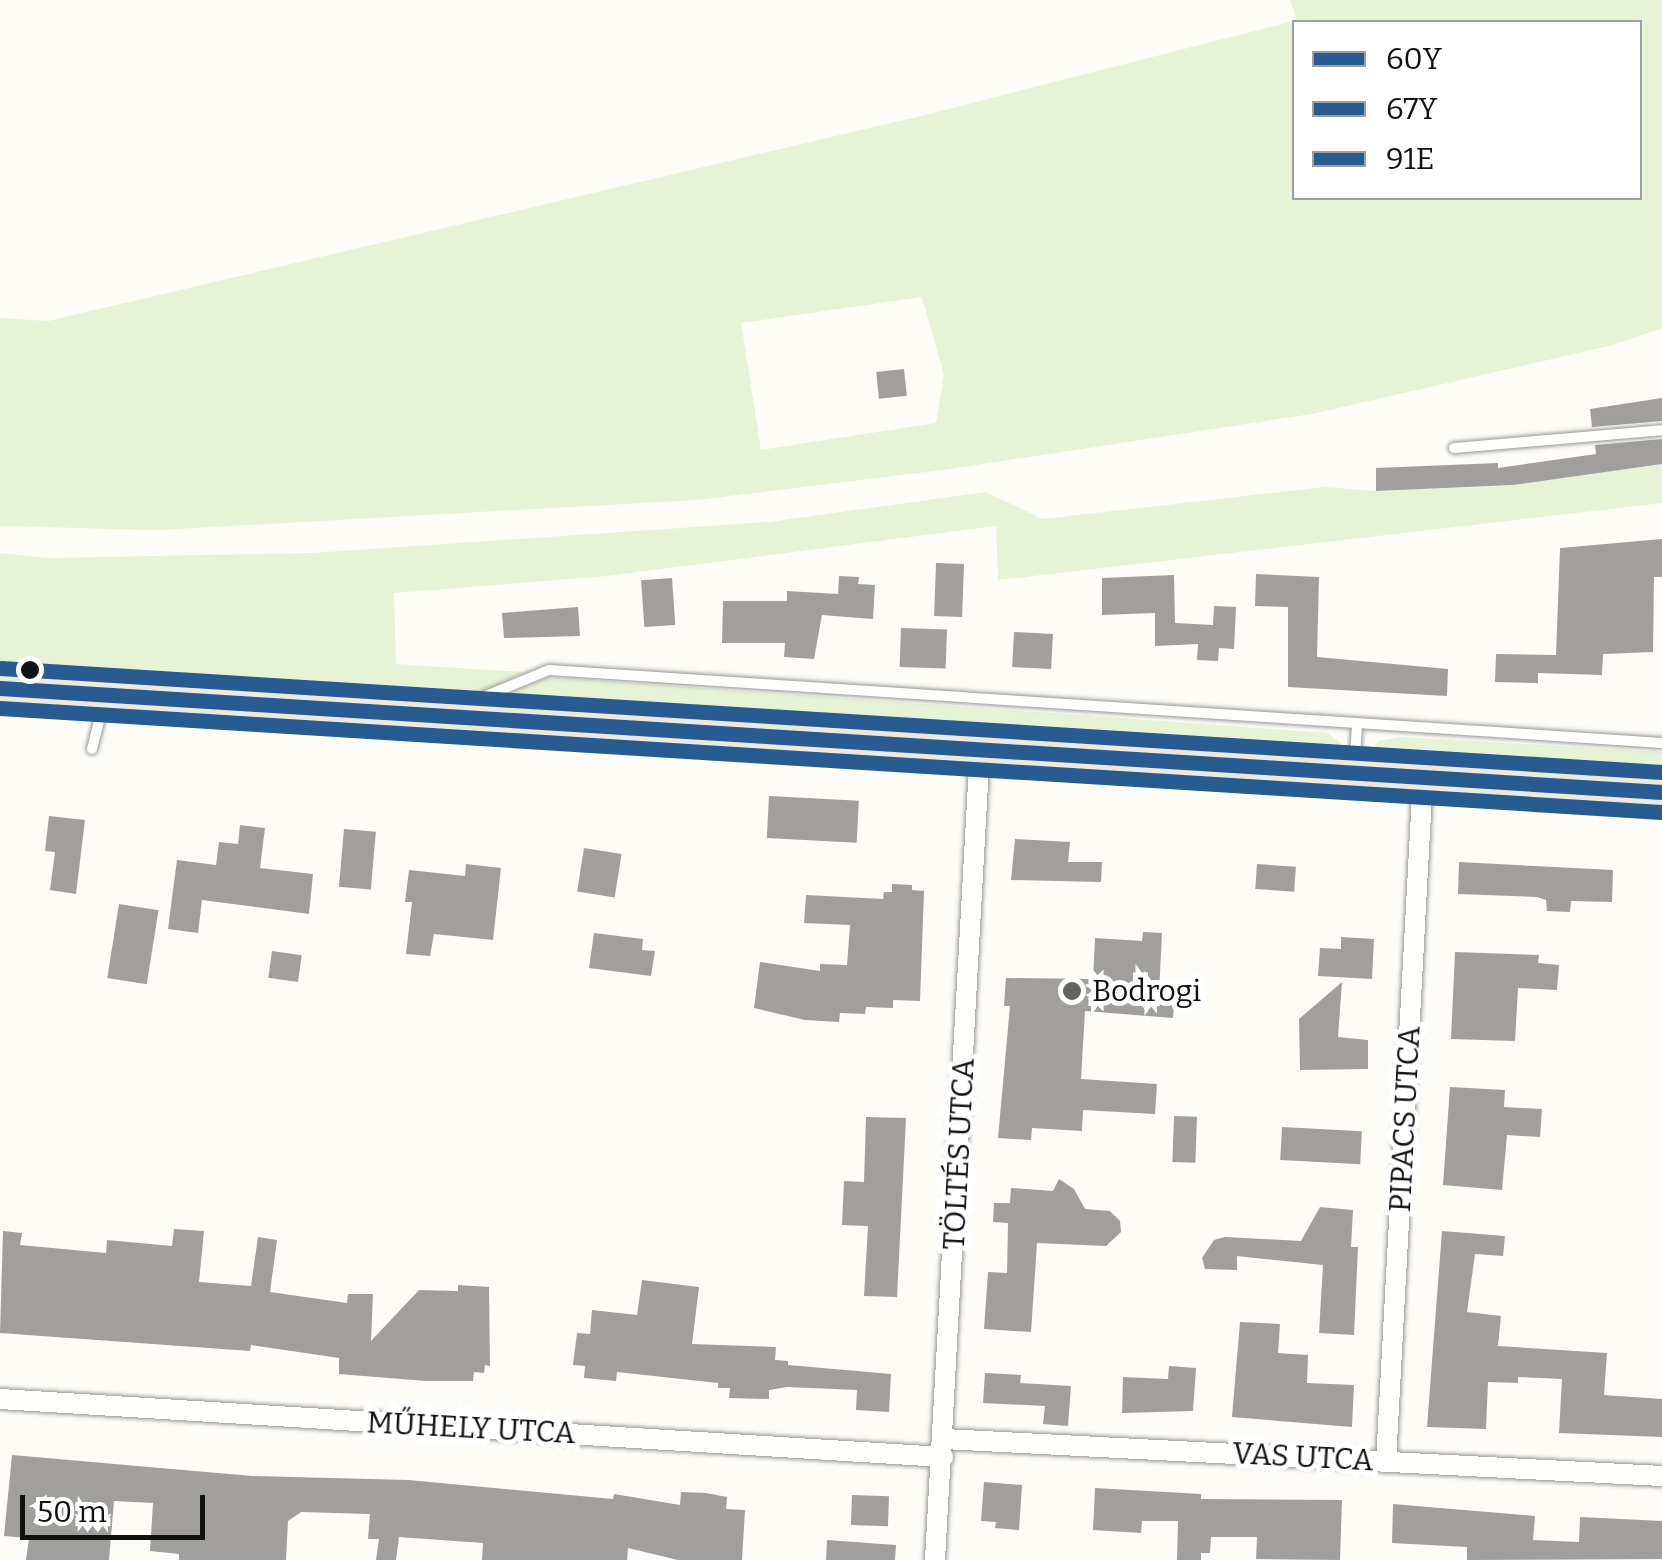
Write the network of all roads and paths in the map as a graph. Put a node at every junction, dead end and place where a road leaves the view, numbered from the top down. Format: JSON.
{"nodes":[{"id":1,"x":1662,"y":430,"type":"edge"},
{"id":2,"x":1454,"y":448,"type":"dead end"},
{"id":3,"x":0,"y":688,"type":"edge"},
{"id":4,"x":105,"y":695,"type":"junction"},
{"id":5,"x":435,"y":717,"type":"junction"},
{"id":6,"x":1357,"y":726,"type":"junction"},
{"id":7,"x":1662,"y":743,"type":"edge"},
{"id":8,"x":980,"y":748,"type":"junction"},
{"id":9,"x":92,"y":749,"type":"dead end"},
{"id":10,"x":1354,"y":772,"type":"junction"},
{"id":11,"x":1423,"y":777,"type":"junction"},
{"id":12,"x":1662,"y":792,"type":"edge"},
{"id":13,"x":0,"y":1398,"type":"edge"},
{"id":14,"x":943,"y":1448,"type":"junction"},
{"id":15,"x":1386,"y":1462,"type":"junction"},
{"id":16,"x":1662,"y":1476,"type":"edge"},
{"id":17,"x":935,"y":1560,"type":"edge"}],
"edges":[{"from":1,"to":2,"type":"lane"},
{"from":3,"to":4,"type":"main road"},
{"from":4,"to":5,"type":"main road"},
{"from":4,"to":9,"type":"lane"},
{"from":5,"to":6,"type":"lane"},
{"from":5,"to":8,"type":"main road"},
{"from":6,"to":7,"type":"lane"},
{"from":6,"to":10,"type":"lane"},
{"from":8,"to":10,"type":"main road"},
{"from":8,"to":14,"type":"street","name":"TÖLTÉS UTCA"},
{"from":10,"to":11,"type":"main road"},
{"from":11,"to":12,"type":"main road"},
{"from":11,"to":15,"type":"street","name":"PIPACS UTCA"},
{"from":13,"to":14,"type":"street","name":"MŰHELY UTCA"},
{"from":14,"to":15,"type":"street","name":"VAS UTCA"},
{"from":14,"to":17,"type":"street","name":"TÖLTÉS UTCA"},
{"from":15,"to":16,"type":"street","name":"VAS UTCA"}]}
